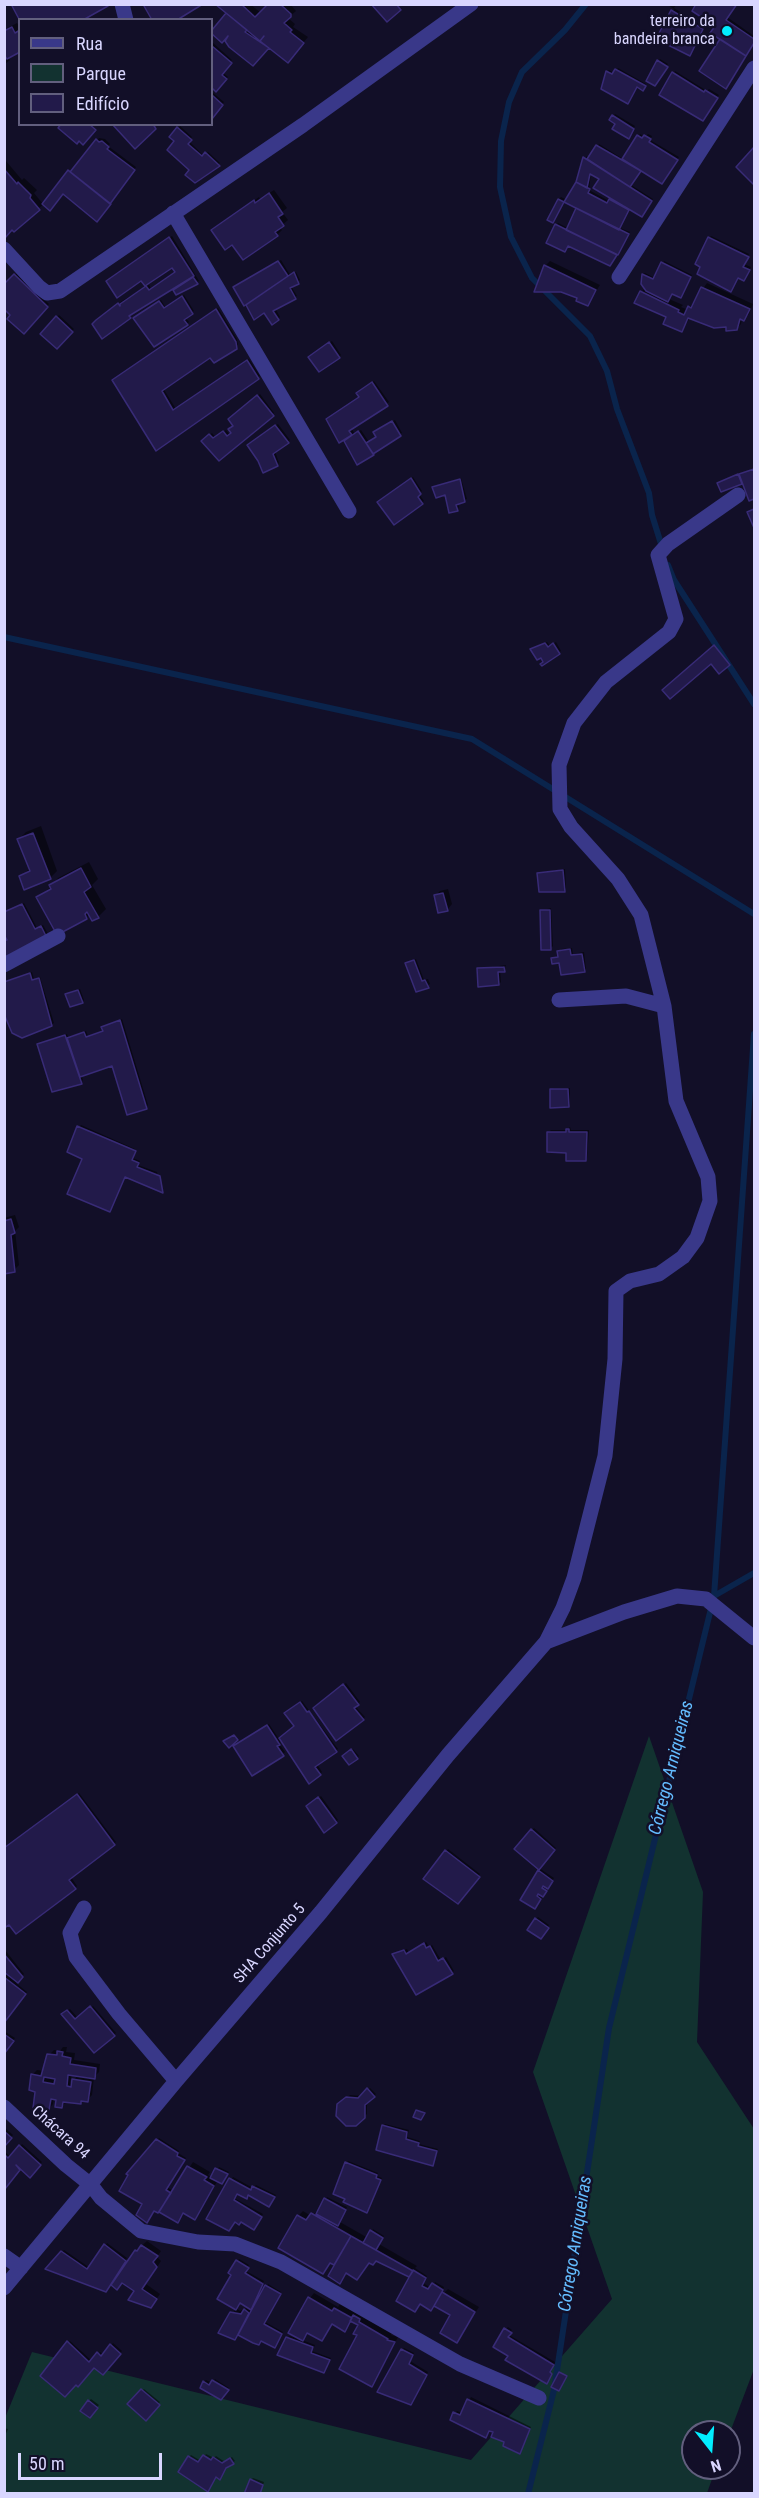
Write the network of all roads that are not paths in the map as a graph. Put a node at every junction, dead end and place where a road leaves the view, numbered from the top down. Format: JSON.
{"nodes":[{"id":1,"x":471,"y":4,"type":"edge"},
{"id":2,"x":754,"y":68,"type":"edge"},
{"id":3,"x":173,"y":213,"type":"junction"},
{"id":4,"x":4,"y":249,"type":"edge"},
{"id":5,"x":619,"y":277,"type":"dead end"},
{"id":6,"x":738,"y":495,"type":"dead end"},
{"id":7,"x":348,"y":511,"type":"dead end"},
{"id":8,"x":58,"y":936,"type":"dead end"},
{"id":9,"x":4,"y":965,"type":"edge"},
{"id":10,"x":559,"y":1000,"type":"dead end"},
{"id":11,"x":664,"y":1006,"type":"junction"},
{"id":12,"x":754,"y":1638,"type":"edge"},
{"id":13,"x":546,"y":1642,"type":"junction"},
{"id":14,"x":84,"y":1908,"type":"dead end"},
{"id":15,"x":176,"y":2081,"type":"junction"},
{"id":16,"x":4,"y":2107,"type":"edge"},
{"id":17,"x":91,"y":2185,"type":"junction"},
{"id":18,"x":4,"y":2256,"type":"edge"},
{"id":19,"x":21,"y":2268,"type":"junction"},
{"id":20,"x":4,"y":2288,"type":"edge"},
{"id":21,"x":538,"y":2398,"type":"dead end"}],
"edges":[{"from":1,"to":3,"type":"street"},
{"from":2,"to":5,"type":"street"},
{"from":3,"to":4,"type":"street"},
{"from":3,"to":7,"type":"street"},
{"from":6,"to":11,"type":"street"},
{"from":8,"to":9,"type":"street"},
{"from":10,"to":11,"type":"street"},
{"from":11,"to":13,"type":"street"},
{"from":12,"to":13,"type":"street"},
{"from":13,"to":15,"type":"street","name":"SHA Conjunto 5"},
{"from":14,"to":15,"type":"street"},
{"from":15,"to":17,"type":"street","name":"SHA Conjunto 5"},
{"from":16,"to":17,"type":"street","name":"Chácara 94"},
{"from":17,"to":19,"type":"street","name":"SHA Conjunto 5"},
{"from":17,"to":21,"type":"street","name":"Chácara 94"},
{"from":18,"to":19,"type":"street"},
{"from":19,"to":20,"type":"street","name":"SHA Conjunto 5"}]}
